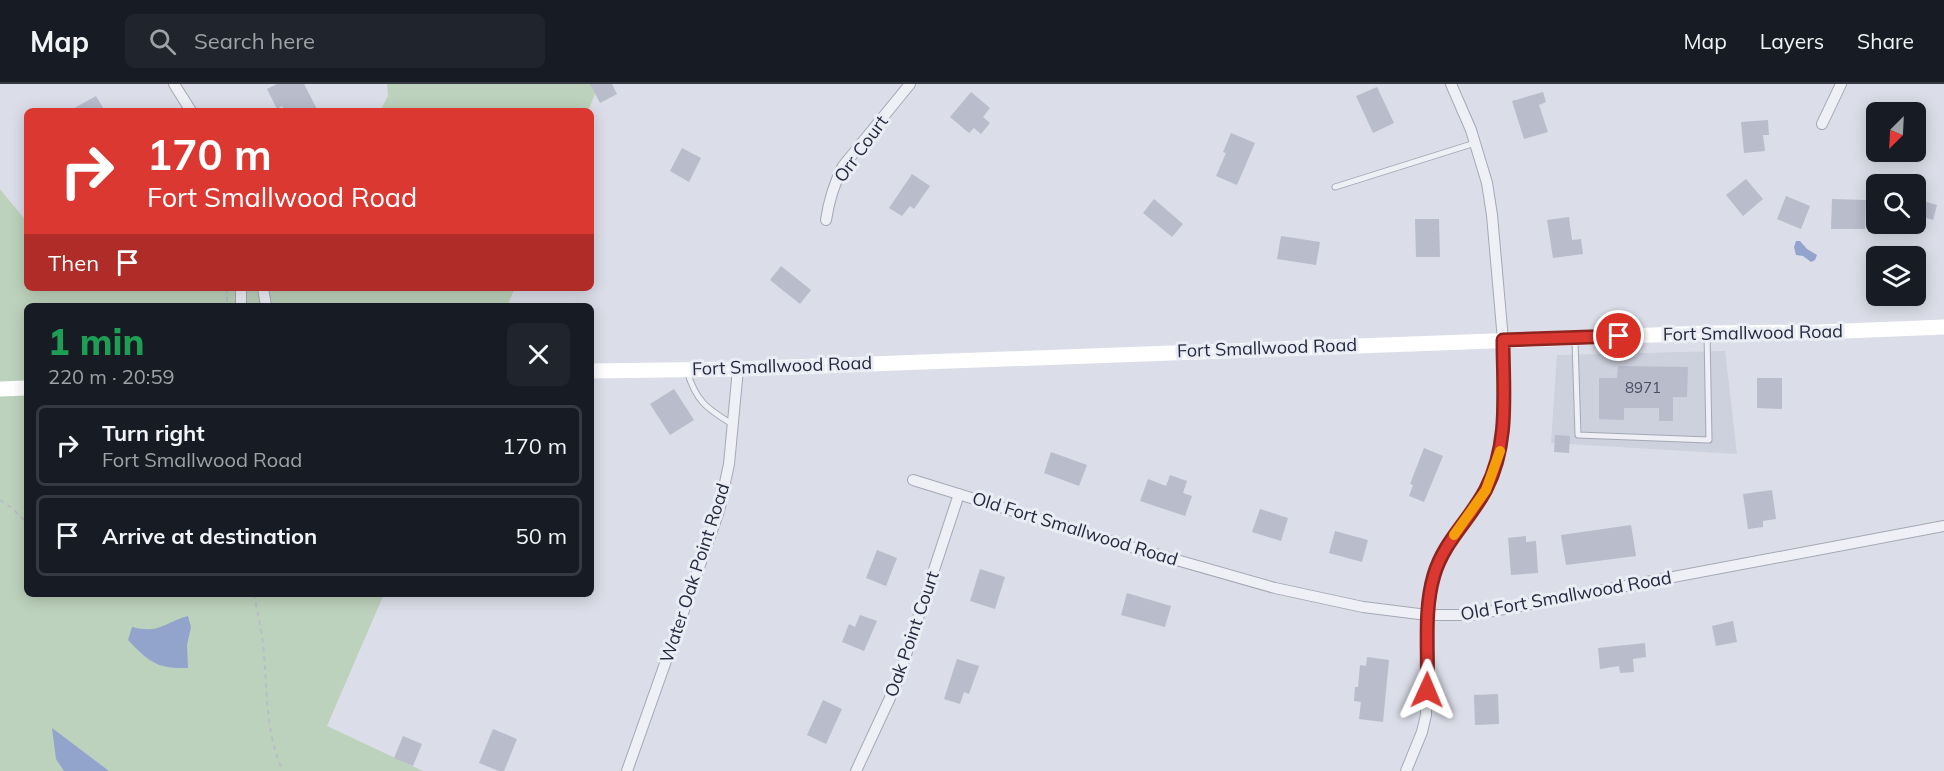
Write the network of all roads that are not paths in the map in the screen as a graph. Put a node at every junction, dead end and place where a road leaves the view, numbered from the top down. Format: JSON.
{"nodes":[{"id":1,"x":174,"y":84,"type":"edge"},
{"id":2,"x":910,"y":84,"type":"edge"},
{"id":3,"x":1451,"y":84,"type":"edge"},
{"id":4,"x":1841,"y":84,"type":"edge"},
{"id":5,"x":189,"y":108,"type":"edge"},
{"id":6,"x":1822,"y":124,"type":"dead end"},
{"id":7,"x":1475,"y":143,"type":"junction"},
{"id":8,"x":1335,"y":188,"type":"dead end"},
{"id":9,"x":826,"y":220,"type":"dead end"},
{"id":10,"x":1944,"y":327,"type":"edge"},
{"id":11,"x":1707,"y":333,"type":"junction"},
{"id":12,"x":1575,"y":338,"type":"junction"},
{"id":13,"x":1503,"y":340,"type":"junction"},
{"id":14,"x":738,"y":369,"type":"junction"},
{"id":15,"x":687,"y":370,"type":"junction"},
{"id":16,"x":594,"y":371,"type":"edge"},
{"id":17,"x":24,"y":388,"type":"edge"},
{"id":18,"x":0,"y":389,"type":"edge"},
{"id":19,"x":733,"y":425,"type":"junction"},
{"id":20,"x":913,"y":480,"type":"dead end"},
{"id":21,"x":959,"y":494,"type":"junction"},
{"id":22,"x":1944,"y":526,"type":"edge"},
{"id":23,"x":1427,"y":615,"type":"junction"},
{"id":24,"x":627,"y":771,"type":"edge"},
{"id":25,"x":856,"y":771,"type":"edge"},
{"id":26,"x":1406,"y":771,"type":"edge"}],
"edges":[{"from":1,"to":5,"type":"street"},
{"from":2,"to":9,"type":"street","name":"Orr Court"},
{"from":3,"to":7,"type":"street"},
{"from":4,"to":6,"type":"street"},
{"from":7,"to":8,"type":"lane"},
{"from":7,"to":13,"type":"street"},
{"from":10,"to":11,"type":"main road","name":"Fort Smallwood Road"},
{"from":11,"to":12,"type":"main road","name":"Fort Smallwood Road"},
{"from":11,"to":12,"type":"lane"},
{"from":12,"to":13,"type":"main road","name":"Fort Smallwood Road"},
{"from":13,"to":14,"type":"main road","name":"Fort Smallwood Road"},
{"from":13,"to":23,"type":"street"},
{"from":14,"to":15,"type":"main road","name":"Fort Smallwood Road"},
{"from":14,"to":19,"type":"street","name":"Water Oak Point Road"},
{"from":15,"to":16,"type":"main road","name":"Fort Smallwood Road"},
{"from":15,"to":19,"type":"lane"},
{"from":17,"to":18,"type":"main road"},
{"from":19,"to":24,"type":"street","name":"Water Oak Point Road"},
{"from":20,"to":21,"type":"street","name":"Old Fort Smallwood Road"},
{"from":21,"to":23,"type":"street","name":"Old Fort Smallwood Road"},
{"from":21,"to":25,"type":"street","name":"Oak Point Court"},
{"from":22,"to":23,"type":"street","name":"Old Fort Smallwood Road"},
{"from":23,"to":26,"type":"street"}]}
